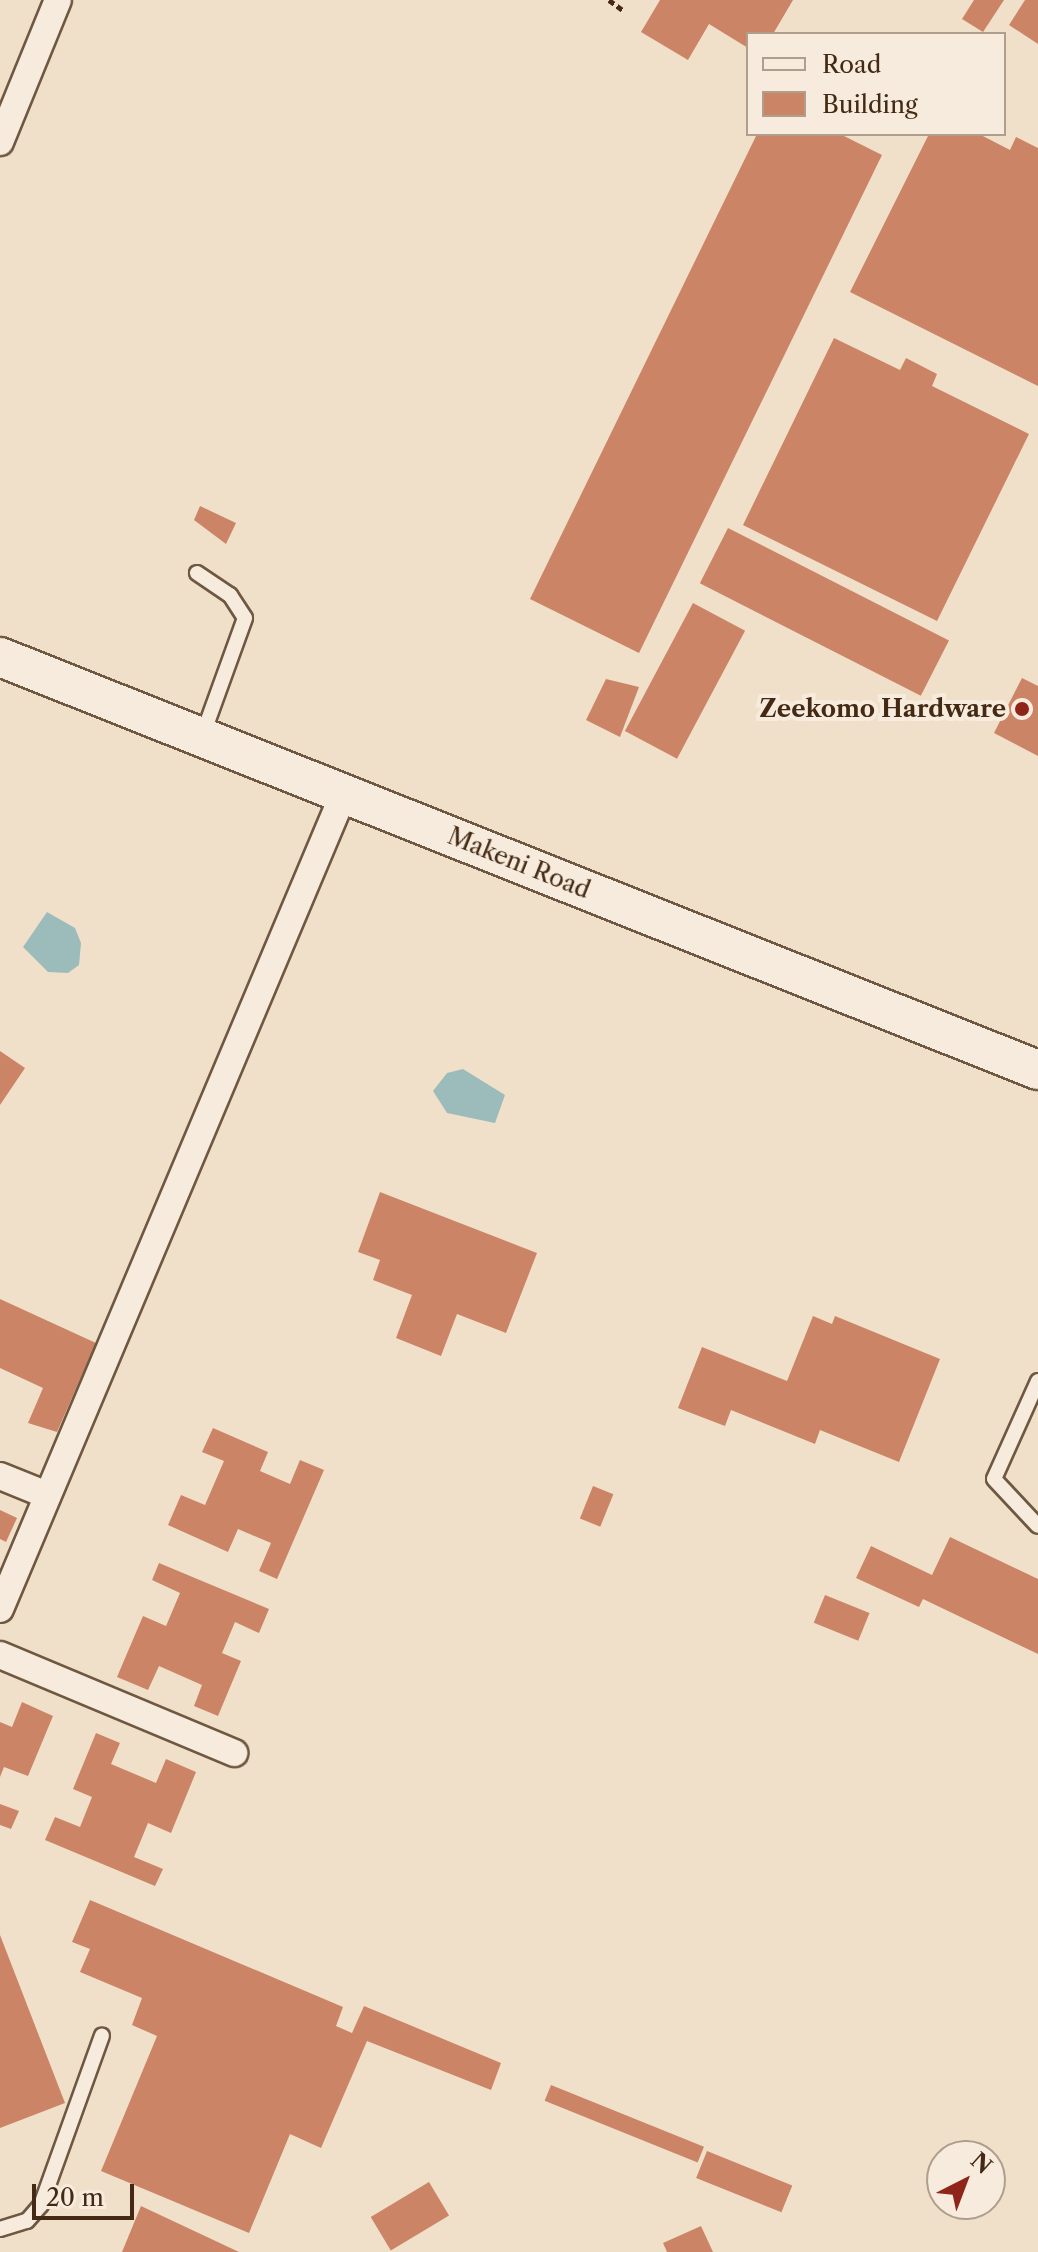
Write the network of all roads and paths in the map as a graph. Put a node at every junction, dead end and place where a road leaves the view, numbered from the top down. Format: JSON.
{"nodes":[{"id":1,"x":58,"y":0,"type":"edge"},
{"id":2,"x":609,"y":0,"type":"edge"},
{"id":3,"x":624,"y":11,"type":"dead end"},
{"id":4,"x":0,"y":142,"type":"edge"},
{"id":5,"x":197,"y":573,"type":"dead end"},
{"id":6,"x":0,"y":657,"type":"edge"},
{"id":7,"x":202,"y":737,"type":"junction"},
{"id":8,"x":344,"y":793,"type":"junction"},
{"id":9,"x":1038,"y":1070,"type":"edge"},
{"id":10,"x":1038,"y":1381,"type":"edge"},
{"id":11,"x":0,"y":1476,"type":"edge"},
{"id":12,"x":47,"y":1495,"type":"junction"},
{"id":13,"x":1038,"y":1526,"type":"edge"},
{"id":14,"x":0,"y":1609,"type":"edge"},
{"id":15,"x":0,"y":1655,"type":"edge"},
{"id":16,"x":234,"y":1753,"type":"dead end"},
{"id":17,"x":102,"y":2036,"type":"dead end"},
{"id":18,"x":0,"y":2229,"type":"edge"}],
"edges":[{"from":1,"to":4,"type":"street"},
{"from":2,"to":3,"type":"path"},
{"from":5,"to":7,"type":"lane"},
{"from":6,"to":7,"type":"main road","name":"Makeni Road"},
{"from":7,"to":8,"type":"main road","name":"Makeni Road"},
{"from":8,"to":9,"type":"main road","name":"Makeni Road"},
{"from":8,"to":12,"type":"street"},
{"from":10,"to":13,"type":"lane"},
{"from":11,"to":12,"type":"street"},
{"from":12,"to":14,"type":"street"},
{"from":15,"to":16,"type":"street"},
{"from":17,"to":18,"type":"lane"}]}
